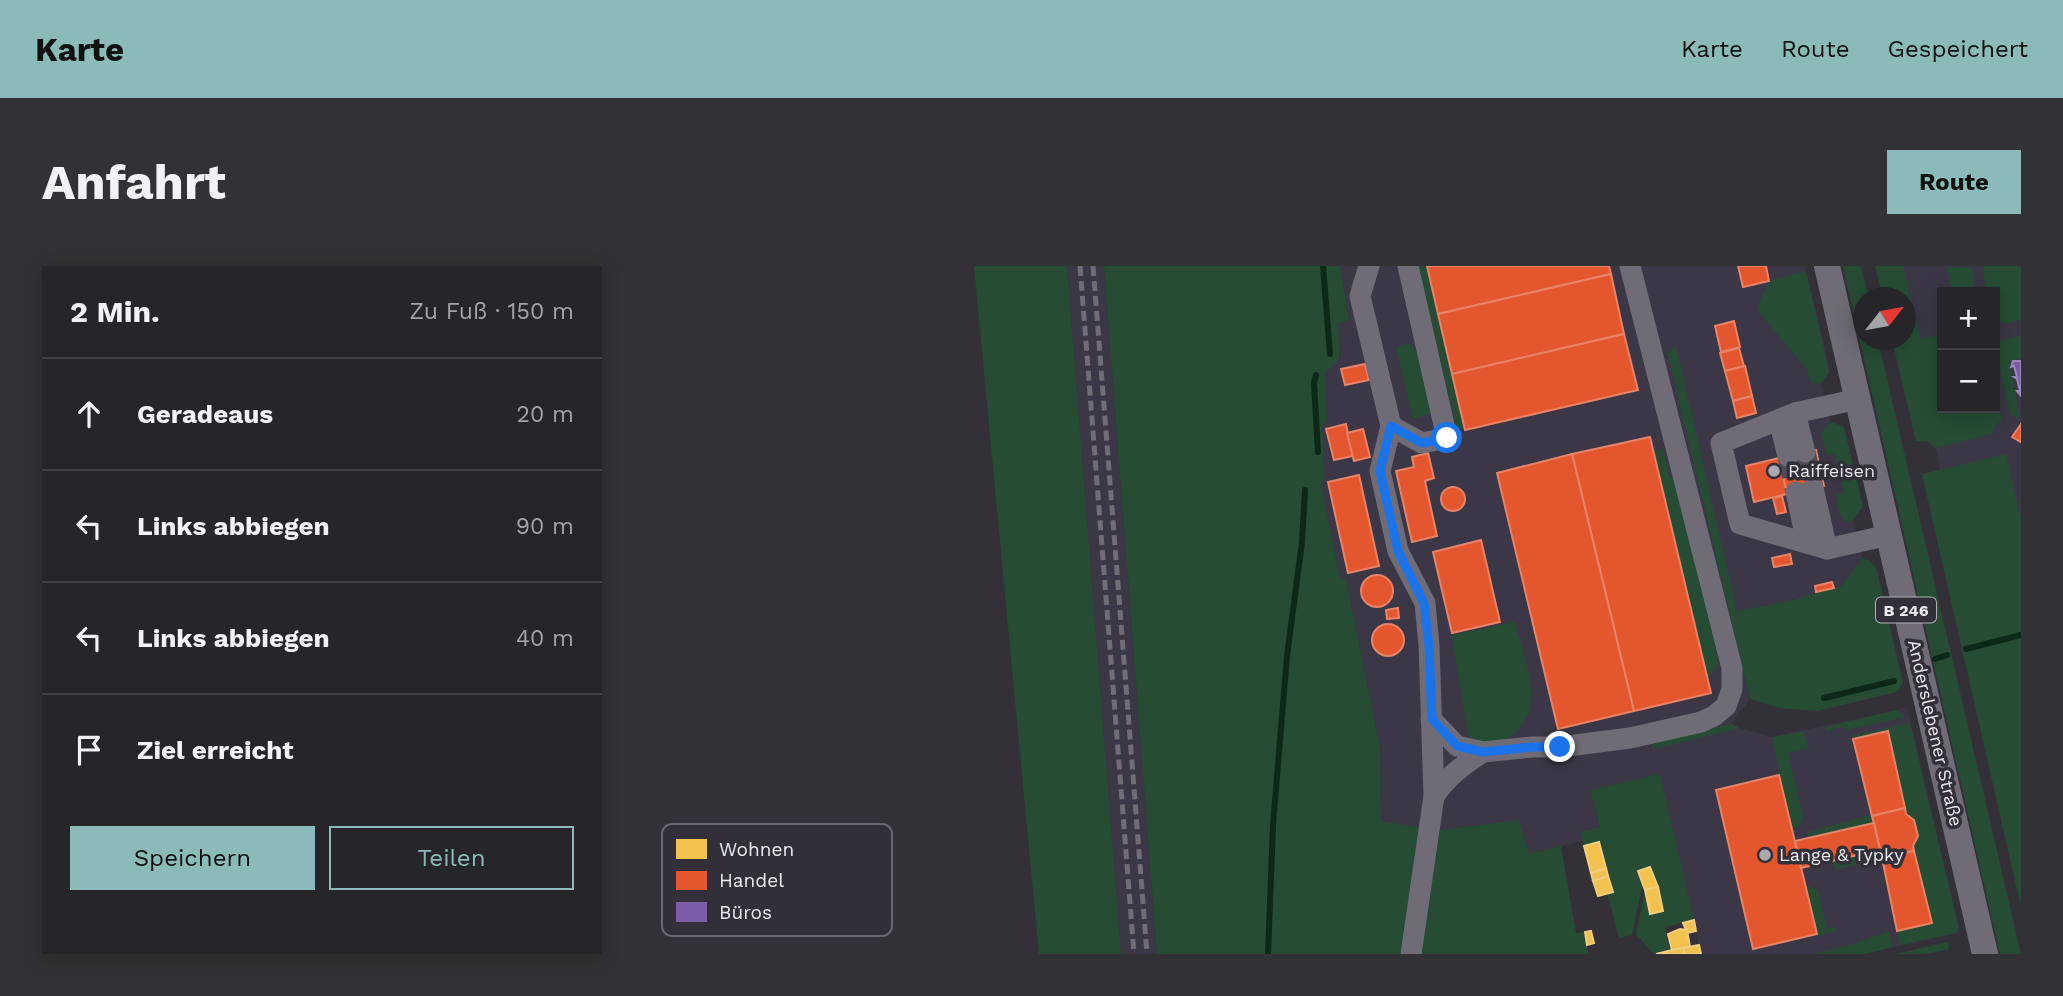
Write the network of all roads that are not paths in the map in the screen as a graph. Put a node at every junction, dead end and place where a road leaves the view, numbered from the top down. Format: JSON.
{"nodes":[{"id":1,"x":1369,"y":266,"type":"edge"},
{"id":2,"x":1408,"y":266,"type":"edge"},
{"id":3,"x":1630,"y":266,"type":"edge"},
{"id":4,"x":1827,"y":266,"type":"edge"},
{"id":5,"x":1858,"y":399,"type":"junction"},
{"id":6,"x":1787,"y":416,"type":"junction"},
{"id":7,"x":1391,"y":426,"type":"junction"},
{"id":8,"x":1796,"y":454,"type":"tunnel mouth"},
{"id":9,"x":1805,"y":490,"type":"tunnel mouth"},
{"id":10,"x":1889,"y":534,"type":"junction"},
{"id":11,"x":1817,"y":546,"type":"junction"},
{"id":12,"x":1432,"y":719,"type":"junction"},
{"id":13,"x":1483,"y":752,"type":"junction"},
{"id":14,"x":1434,"y":796,"type":"junction"},
{"id":15,"x":1411,"y":954,"type":"edge"},
{"id":16,"x":1985,"y":954,"type":"edge"}],
"edges":[{"from":1,"to":7,"type":"lane"},
{"from":2,"to":7,"type":"lane"},
{"from":3,"to":13,"type":"lane"},
{"from":4,"to":5,"type":"main road","name":"Anderslebener Straße","number":"B 246"},
{"from":5,"to":6,"type":"lane"},
{"from":5,"to":10,"type":"main road","name":"Anderslebener Straße","number":"B 246"},
{"from":6,"to":8,"type":"lane"},
{"from":6,"to":11,"type":"lane"},
{"from":7,"to":12,"type":"lane"},
{"from":9,"to":11,"type":"lane"},
{"from":10,"to":11,"type":"lane"},
{"from":10,"to":16,"type":"main road","name":"Anderslebener Straße","number":"B 246"},
{"from":12,"to":13,"type":"lane"},
{"from":12,"to":14,"type":"lane"},
{"from":13,"to":14,"type":"lane"},
{"from":14,"to":15,"type":"lane"}]}
